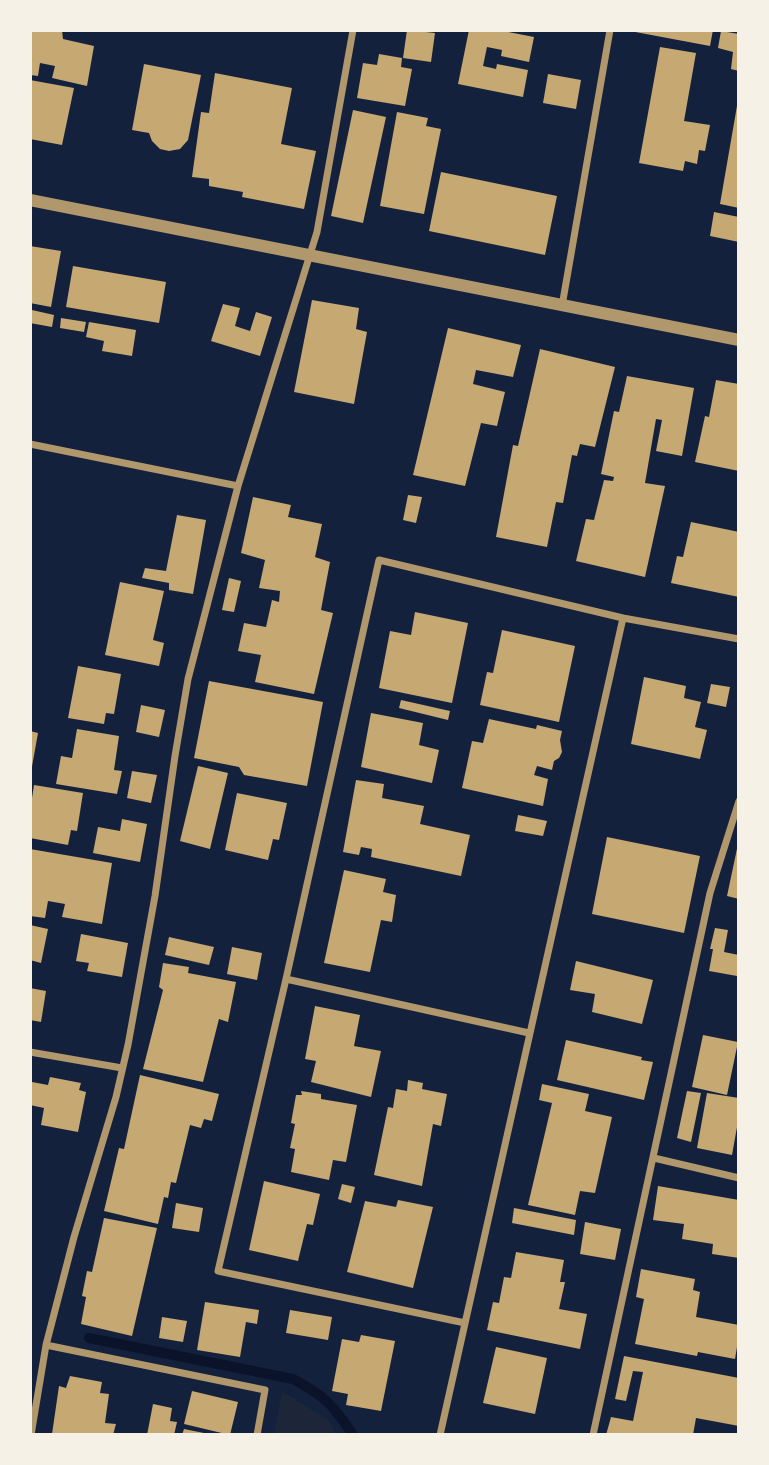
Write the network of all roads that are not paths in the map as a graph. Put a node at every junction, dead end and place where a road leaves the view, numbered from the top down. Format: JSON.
{"nodes":[{"id":1,"x":353,"y":30,"type":"edge"},
{"id":2,"x":610,"y":30,"type":"edge"},
{"id":3,"x":30,"y":200,"type":"edge"},
{"id":4,"x":310,"y":256,"type":"junction"},
{"id":5,"x":562,"y":306,"type":"junction"},
{"id":6,"x":739,"y":341,"type":"edge"},
{"id":7,"x":30,"y":444,"type":"edge"},
{"id":8,"x":238,"y":486,"type":"junction"},
{"id":9,"x":623,"y":618,"type":"junction"},
{"id":10,"x":739,"y":639,"type":"edge"},
{"id":11,"x":739,"y":801,"type":"edge"},
{"id":12,"x":737,"y":813,"type":"edge"},
{"id":13,"x":286,"y":979,"type":"junction"},
{"id":14,"x":529,"y":1033,"type":"junction"},
{"id":15,"x":30,"y":1052,"type":"edge"},
{"id":16,"x":122,"y":1068,"type":"junction"},
{"id":17,"x":654,"y":1158,"type":"junction"},
{"id":18,"x":739,"y":1178,"type":"edge"},
{"id":19,"x":465,"y":1323,"type":"junction"},
{"id":20,"x":46,"y":1345,"type":"junction"},
{"id":21,"x":31,"y":1435,"type":"edge"},
{"id":22,"x":257,"y":1435,"type":"edge"},
{"id":23,"x":440,"y":1435,"type":"edge"},
{"id":24,"x":593,"y":1435,"type":"edge"}],
"edges":[{"from":1,"to":4,"type":"street"},
{"from":2,"to":5,"type":"street"},
{"from":3,"to":4,"type":"street"},
{"from":4,"to":5,"type":"street"},
{"from":4,"to":8,"type":"street"},
{"from":5,"to":6,"type":"street"},
{"from":7,"to":8,"type":"street"},
{"from":8,"to":16,"type":"street"},
{"from":9,"to":10,"type":"street"},
{"from":9,"to":13,"type":"street"},
{"from":9,"to":14,"type":"street"},
{"from":11,"to":12,"type":"street"},
{"from":12,"to":17,"type":"street"},
{"from":13,"to":14,"type":"street"},
{"from":13,"to":19,"type":"street"},
{"from":14,"to":19,"type":"street"},
{"from":15,"to":16,"type":"street"},
{"from":16,"to":20,"type":"street"},
{"from":17,"to":18,"type":"street"},
{"from":17,"to":24,"type":"street"},
{"from":19,"to":23,"type":"street"},
{"from":20,"to":21,"type":"street"},
{"from":20,"to":22,"type":"street"}]}
